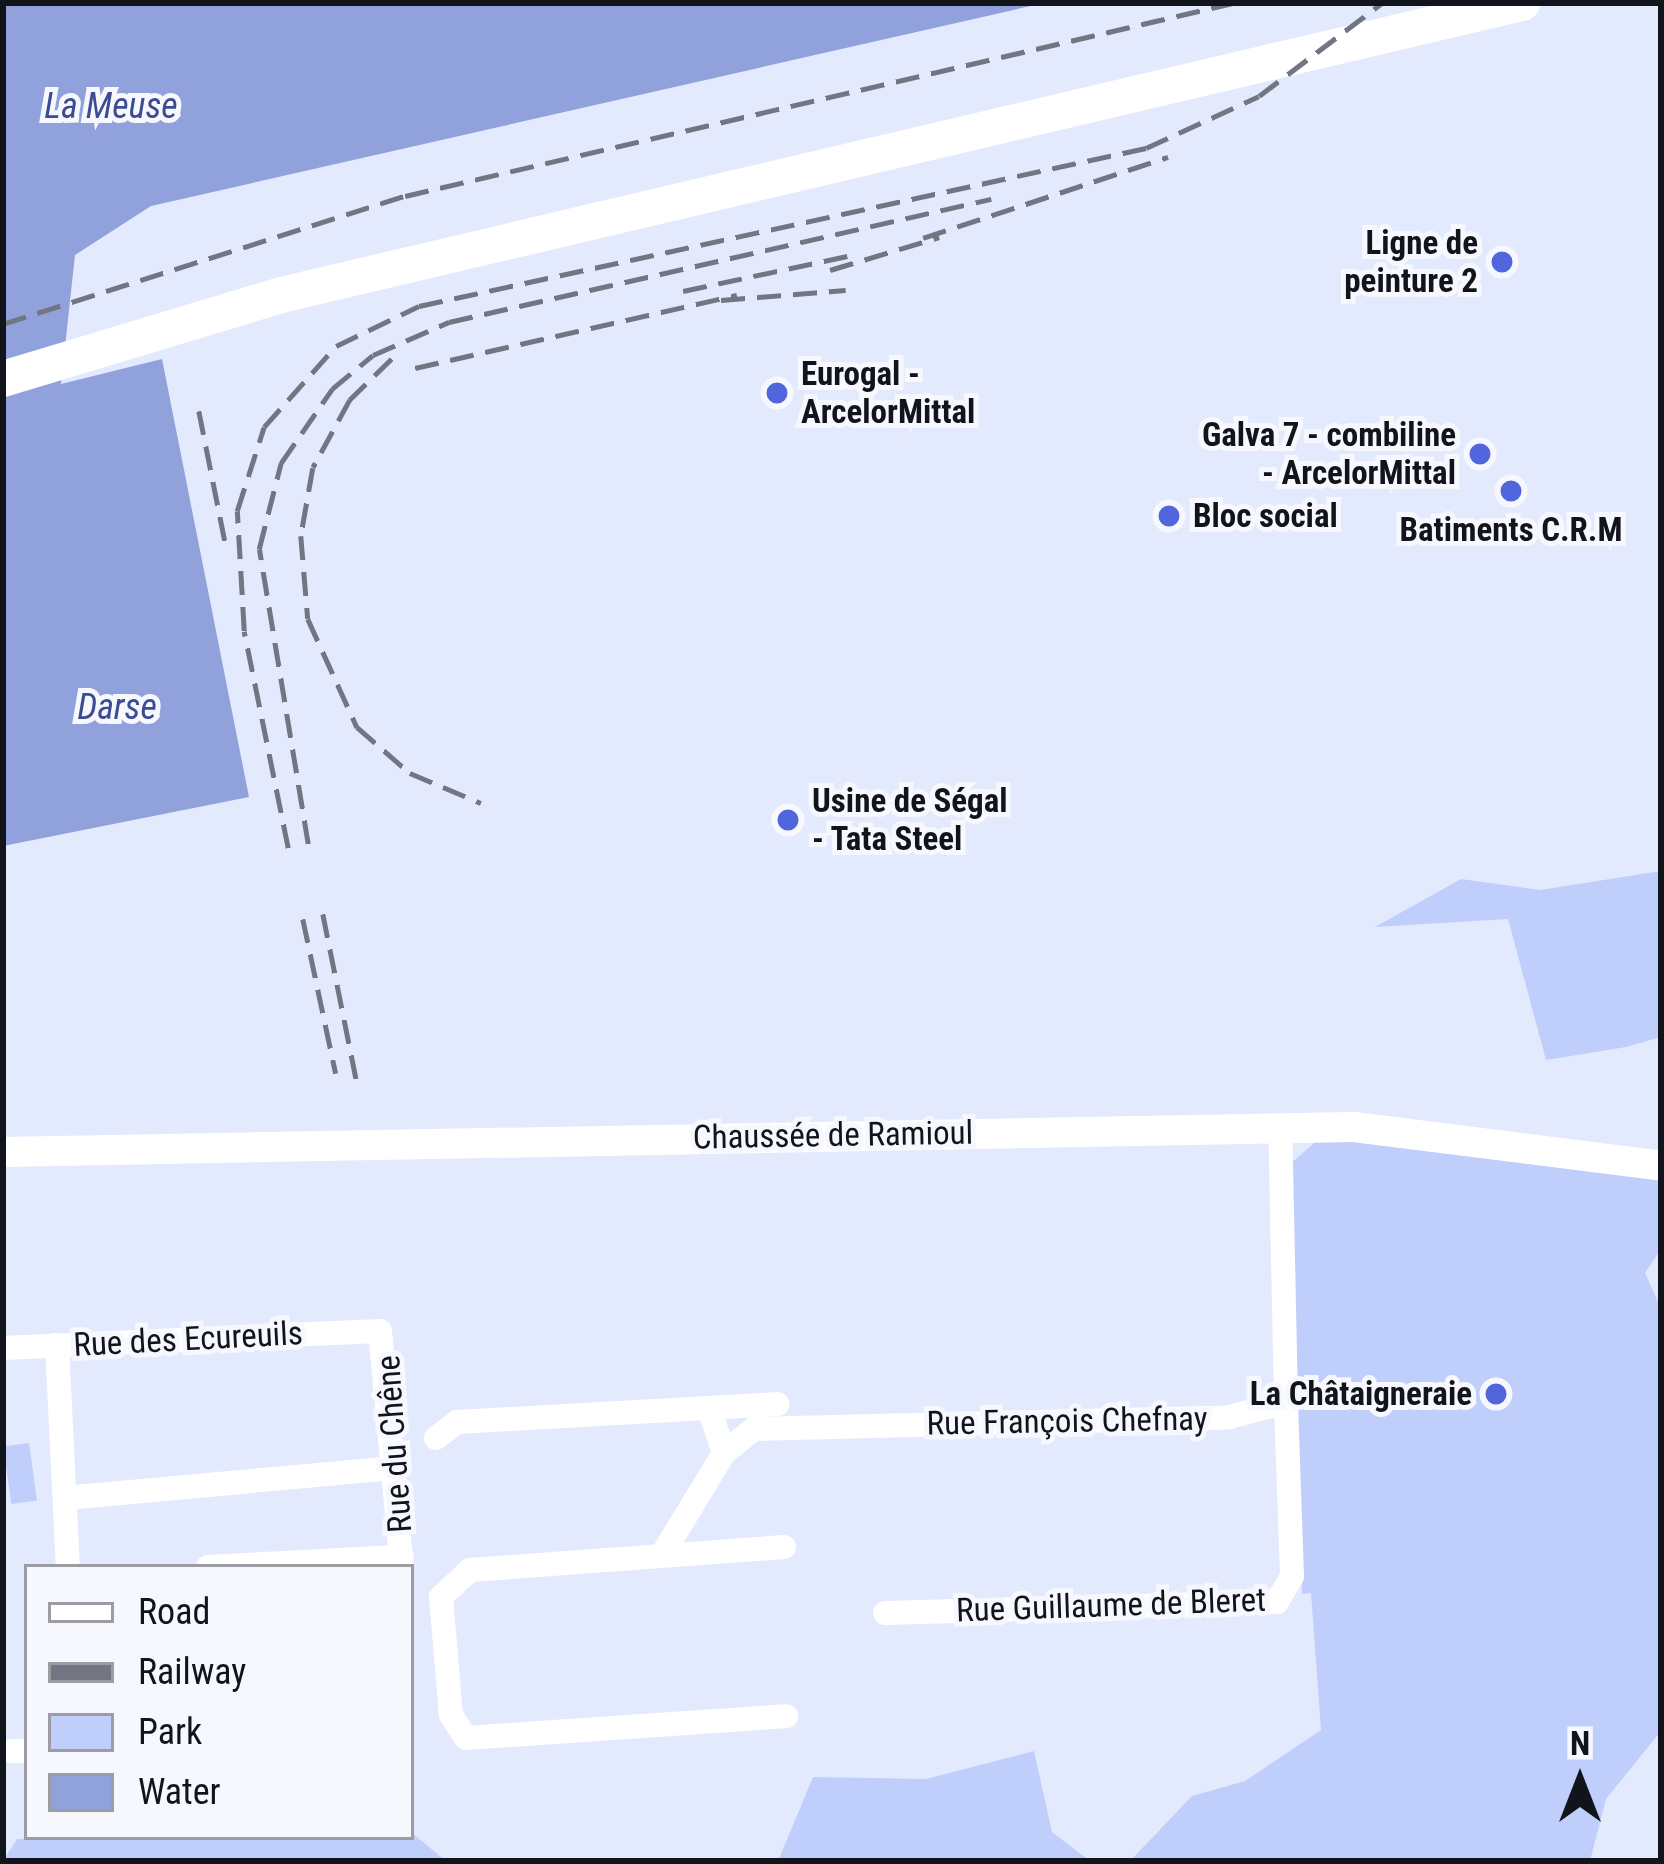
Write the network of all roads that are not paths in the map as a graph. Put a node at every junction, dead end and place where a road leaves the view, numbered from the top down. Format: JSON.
{"nodes":[{"id":1,"x":1522,"y":3,"type":"edge"},
{"id":2,"x":1429,"y":4,"type":"edge"},
{"id":3,"x":1251,"y":56,"type":"junction"},
{"id":4,"x":70,"y":344,"type":"junction"},
{"id":5,"x":3,"y":357,"type":"edge"},
{"id":6,"x":3,"y":379,"type":"edge"},
{"id":7,"x":1280,"y":1127,"type":"junction"},
{"id":8,"x":3,"y":1152,"type":"edge"},
{"id":9,"x":1661,"y":1166,"type":"edge"},
{"id":10,"x":372,"y":1330,"type":"joint"},
{"id":11,"x":57,"y":1345,"type":"junction"},
{"id":12,"x":3,"y":1348,"type":"edge"},
{"id":13,"x":1286,"y":1402,"type":"junction"},
{"id":14,"x":777,"y":1404,"type":"dead end"},
{"id":15,"x":709,"y":1408,"type":"junction"},
{"id":16,"x":436,"y":1438,"type":"dead end"},
{"id":17,"x":724,"y":1454,"type":"junction"},
{"id":18,"x":396,"y":1468,"type":"junction"},
{"id":19,"x":65,"y":1498,"type":"junction"},
{"id":20,"x":784,"y":1547,"type":"dead end"},
{"id":21,"x":662,"y":1555,"type":"junction"},
{"id":22,"x":402,"y":1562,"type":"edge"},
{"id":23,"x":68,"y":1564,"type":"edge"},
{"id":24,"x":324,"y":1564,"type":"edge"},
{"id":25,"x":885,"y":1613,"type":"dead end"},
{"id":26,"x":786,"y":1716,"type":"dead end"}],
"edges":[{"from":1,"to":3,"type":"highway"},
{"from":2,"to":3,"type":"highway"},
{"from":3,"to":4,"type":"highway"},
{"from":4,"to":5,"type":"highway"},
{"from":4,"to":6,"type":"highway"},
{"from":7,"to":8,"type":"main road","name":"Chaussée de Ramioul"},
{"from":7,"to":9,"type":"main road","name":"Chaussée de Ramioul"},
{"from":7,"to":13,"type":"street"},
{"from":10,"to":11,"type":"street","name":"Rue des Ecureuils"},
{"from":10,"to":18,"type":"street","name":"Rue du Chêne"},
{"from":11,"to":12,"type":"street","name":"Rue des Ecureuils"},
{"from":11,"to":19,"type":"street"},
{"from":13,"to":17,"type":"street","name":"Rue François Chefnay"},
{"from":13,"to":25,"type":"street","name":"Rue Guillaume de Bleret"},
{"from":14,"to":15,"type":"street"},
{"from":15,"to":16,"type":"street"},
{"from":15,"to":17,"type":"street"},
{"from":17,"to":21,"type":"street"},
{"from":18,"to":19,"type":"street"},
{"from":18,"to":22,"type":"street","name":"Rue du Chêne"},
{"from":19,"to":23,"type":"street"},
{"from":20,"to":21,"type":"street"},
{"from":21,"to":26,"type":"street"},
{"from":22,"to":24,"type":"street"}]}
